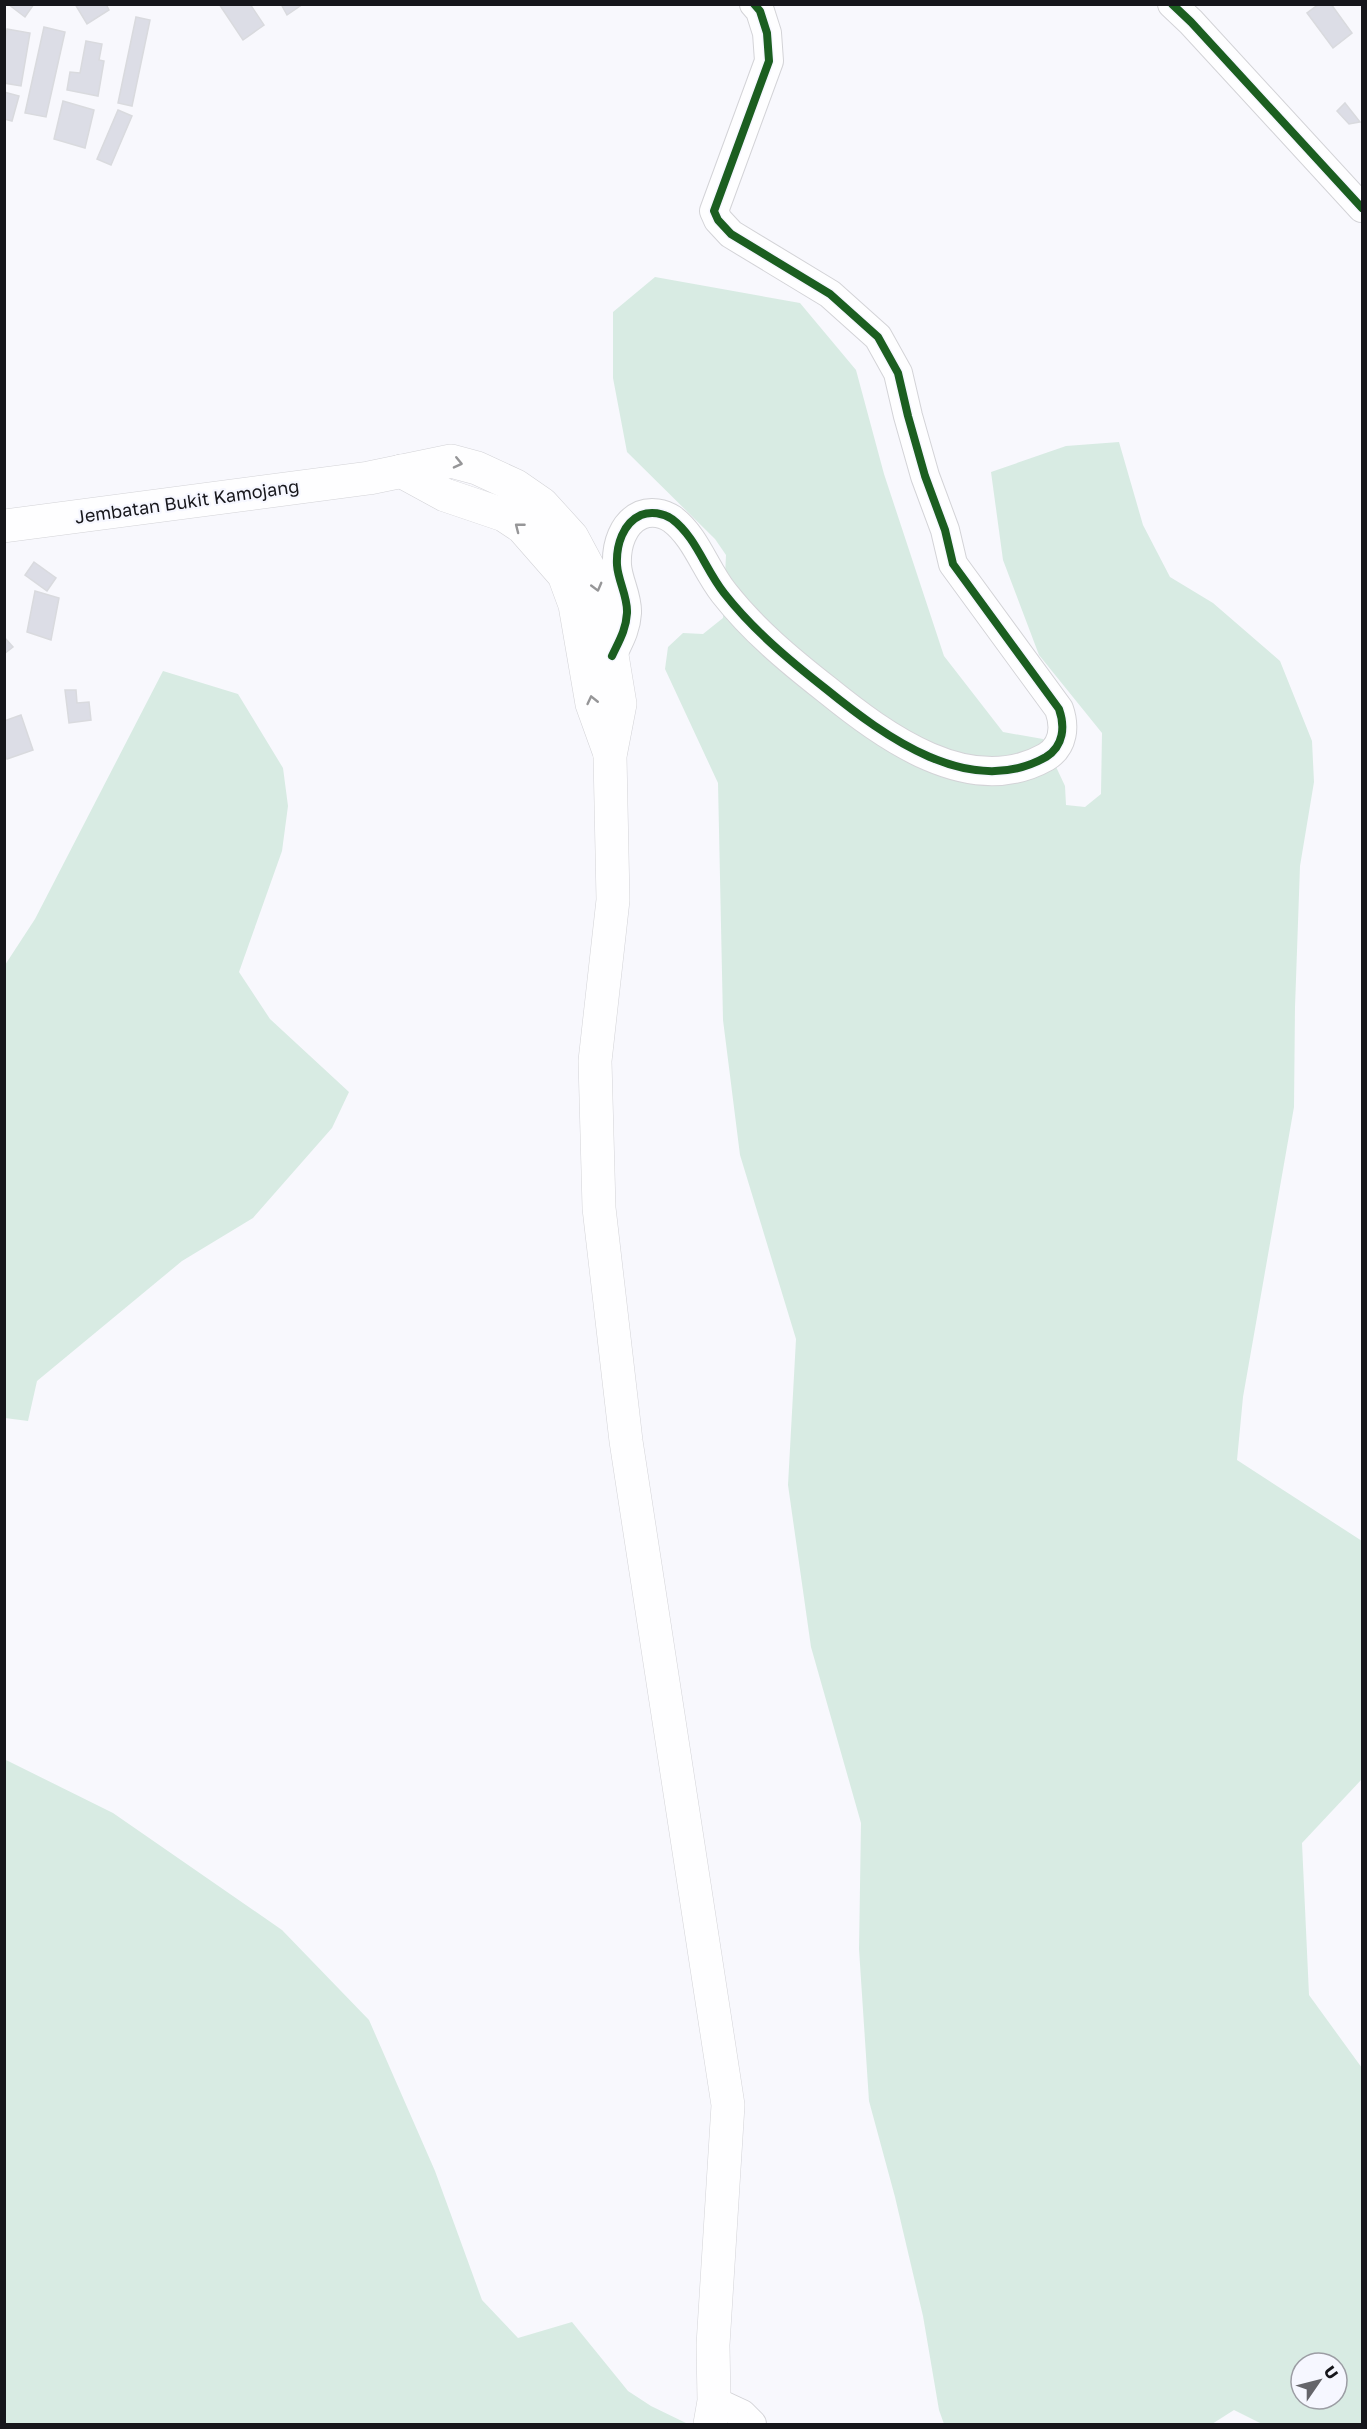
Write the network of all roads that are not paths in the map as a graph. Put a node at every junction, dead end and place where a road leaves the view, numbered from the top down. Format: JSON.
{"nodes":[{"id":1,"x":754,"y":4,"type":"edge"},
{"id":2,"x":1172,"y":4,"type":"edge"},
{"id":3,"x":1362,"y":208,"type":"edge"},
{"id":4,"x":401,"y":471,"type":"junction"},
{"id":5,"x":4,"y":526,"type":"edge"},
{"id":6,"x":612,"y":656,"type":"junction"},
{"id":7,"x":610,"y":756,"type":"junction"},
{"id":8,"x":712,"y":2413,"type":"edge"},
{"id":9,"x":752,"y":2424,"type":"edge"}],
"edges":[{"from":1,"to":6,"type":"street"},
{"from":2,"to":3,"type":"street"},
{"from":4,"to":5,"type":"main road","name":"Jembatan Bukit Kamojang"},
{"from":4,"to":6,"type":"main road","name":"Jembatan Bukit Kamojang","one_way":true},
{"from":7,"to":4,"type":"main road","one_way":true},
{"from":6,"to":7,"type":"main road","name":"Jembatan Bukit Kamojang"},
{"from":7,"to":8,"type":"main road"},
{"from":8,"to":9,"type":"street"}]}
